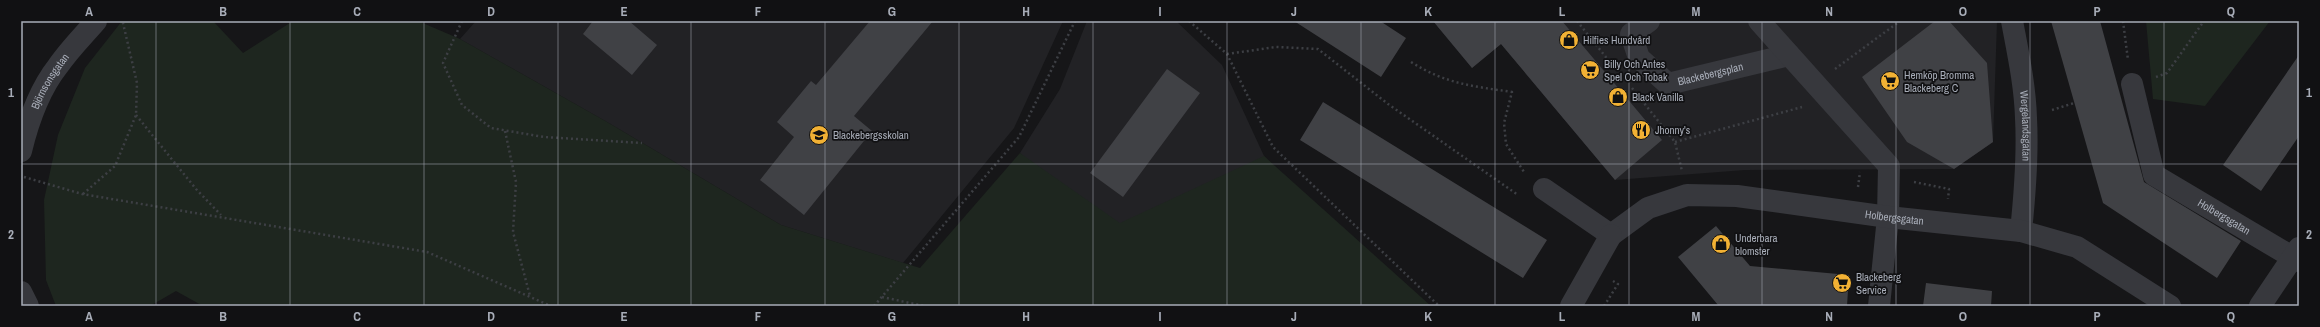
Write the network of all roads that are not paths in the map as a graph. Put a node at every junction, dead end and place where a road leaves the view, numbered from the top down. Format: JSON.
{"nodes":[{"id":1,"x":96,"y":21,"type":"edge"},
{"id":2,"x":1649,"y":21,"type":"edge"},
{"id":3,"x":1759,"y":21,"type":"edge"},
{"id":4,"x":2012,"y":21,"type":"edge"},
{"id":5,"x":1789,"y":55,"type":"junction"},
{"id":6,"x":2132,"y":84,"type":"road end"},
{"id":7,"x":24,"y":141,"type":"edge"},
{"id":8,"x":1544,"y":190,"type":"road end"},
{"id":9,"x":1888,"y":217,"type":"junction"},
{"id":10,"x":2021,"y":231,"type":"junction"},
{"id":11,"x":1611,"y":235,"type":"junction"},
{"id":12,"x":2297,"y":255,"type":"edge"},
{"id":13,"x":21,"y":292,"type":"edge"},
{"id":14,"x":28,"y":306,"type":"edge"},
{"id":15,"x":1571,"y":306,"type":"edge"},
{"id":16,"x":1879,"y":306,"type":"edge"},
{"id":17,"x":2170,"y":306,"type":"edge"},
{"id":18,"x":2260,"y":306,"type":"edge"}],
"edges":[{"from":1,"to":7,"type":"street","name":"Björnsonsgatan"},
{"from":2,"to":5,"type":"street","name":"Blackebergsplan"},
{"from":3,"to":5,"type":"street"},
{"from":4,"to":10,"type":"street","name":"Wergelandsgatan"},
{"from":5,"to":9,"type":"street"},
{"from":6,"to":12,"type":"street","name":"Holbergsgatan"},
{"from":8,"to":11,"type":"street"},
{"from":9,"to":10,"type":"street","name":"Holbergsgatan"},
{"from":9,"to":11,"type":"street","name":"Holbergsgatan"},
{"from":9,"to":16,"type":"street"},
{"from":10,"to":17,"type":"street","name":"Holbergsgatan"},
{"from":11,"to":15,"type":"street","name":"Holbergsgatan"},
{"from":12,"to":18,"type":"street"},
{"from":13,"to":14,"type":"street"}]}
